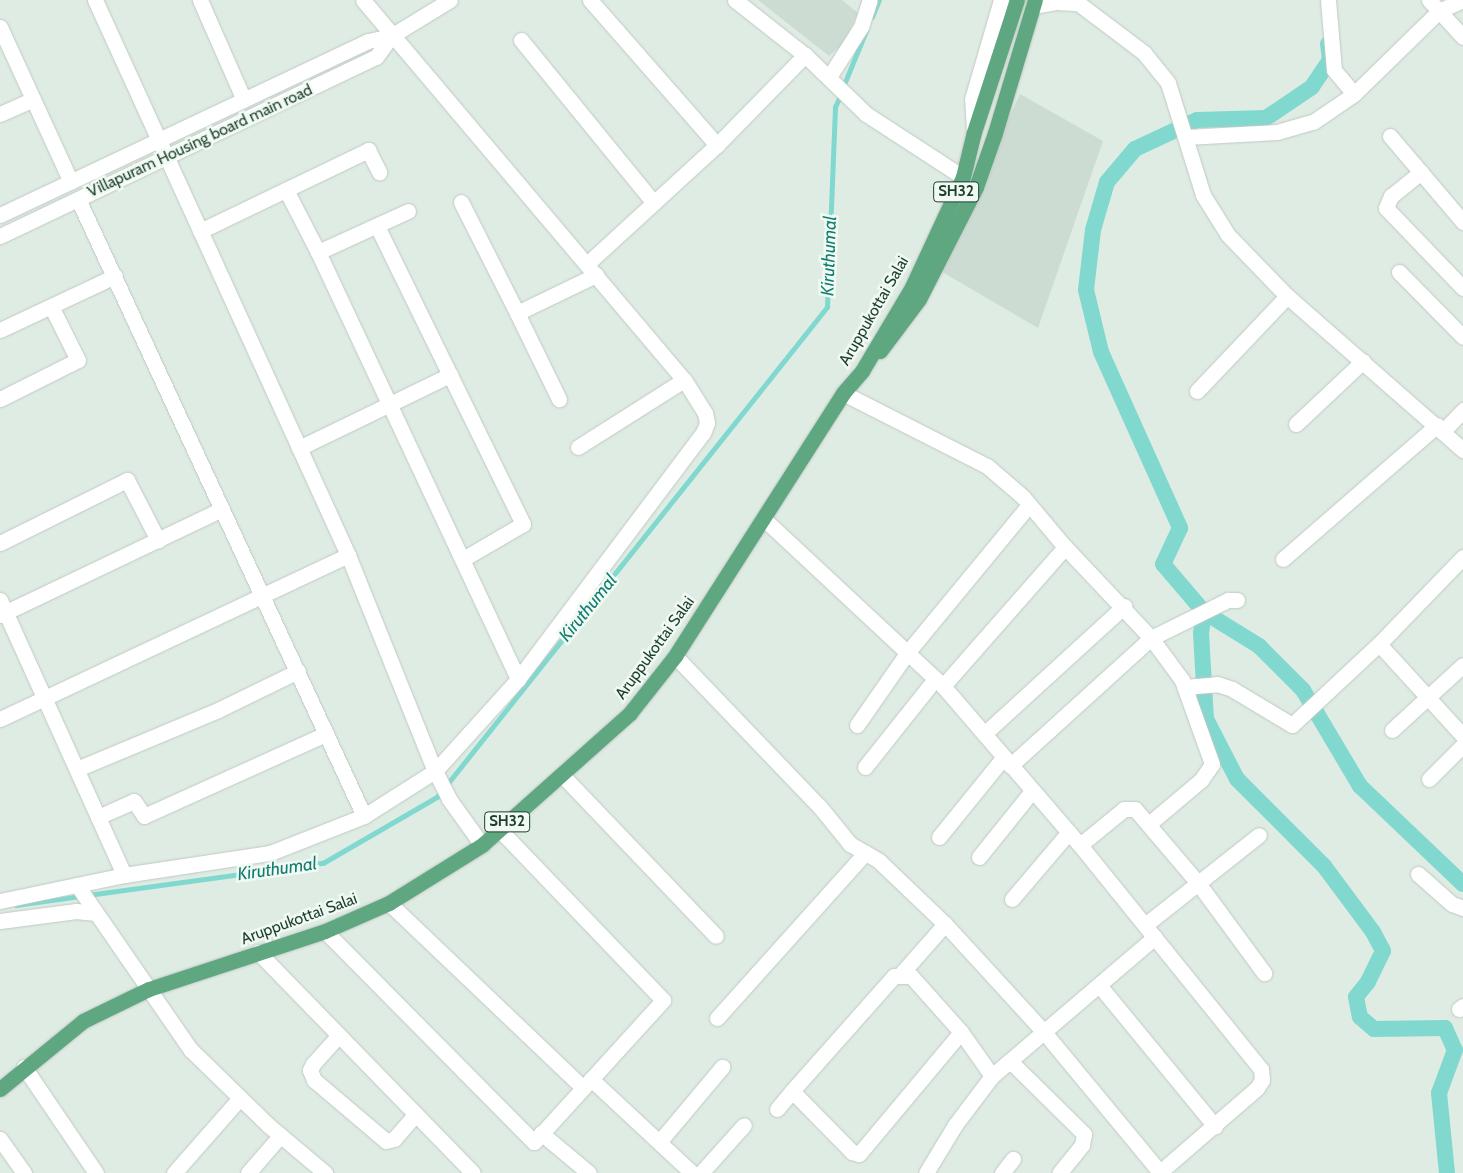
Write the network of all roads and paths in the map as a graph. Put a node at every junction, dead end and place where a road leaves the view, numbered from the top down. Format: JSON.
{"nodes":[{"id":1,"x":95,"y":0,"type":"edge"},
{"id":2,"x":200,"y":0,"type":"edge"},
{"id":3,"x":363,"y":0,"type":"edge"},
{"id":4,"x":450,"y":0,"type":"edge"},
{"id":5,"x":590,"y":0,"type":"edge"},
{"id":6,"x":734,"y":0,"type":"edge"},
{"id":7,"x":870,"y":0,"type":"edge"},
{"id":8,"x":1001,"y":0,"type":"edge"},
{"id":9,"x":1016,"y":0,"type":"edge"},
{"id":10,"x":1328,"y":0,"type":"edge"},
{"id":11,"x":1463,"y":0,"type":"edge"},
{"id":12,"x":1034,"y":3,"type":"edge"},
{"id":13,"x":1434,"y":6,"type":"edge"},
{"id":14,"x":0,"y":27,"type":"edge"},
{"id":15,"x":391,"y":36,"type":"junction"},
{"id":16,"x":1463,"y":37,"type":"edge"},
{"id":17,"x":521,"y":40,"type":"dead end"},
{"id":18,"x":805,"y":55,"type":"junction"},
{"id":19,"x":829,"y":77,"type":"junction"},
{"id":20,"x":1354,"y":94,"type":"junction"},
{"id":21,"x":33,"y":99,"type":"junction"},
{"id":22,"x":244,"y":100,"type":"junction"},
{"id":23,"x":0,"y":114,"type":"edge"},
{"id":24,"x":974,"y":132,"type":"junction"},
{"id":25,"x":1390,"y":136,"type":"dead end"},
{"id":26,"x":1186,"y":137,"type":"junction"},
{"id":27,"x":157,"y":142,"type":"junction"},
{"id":28,"x":717,"y":145,"type":"junction"},
{"id":29,"x":165,"y":158,"type":"junction"},
{"id":30,"x":379,"y":172,"type":"dead end"},
{"id":31,"x":1421,"y":172,"type":"junction"},
{"id":32,"x":963,"y":177,"type":"junction"},
{"id":33,"x":71,"y":182,"type":"junction"},
{"id":34,"x":286,"y":190,"type":"junction"},
{"id":35,"x":78,"y":199,"type":"junction"},
{"id":36,"x":461,"y":202,"type":"dead end"},
{"id":37,"x":654,"y":203,"type":"junction"},
{"id":38,"x":408,"y":211,"type":"dead end"},
{"id":39,"x":0,"y":215,"type":"edge"},
{"id":40,"x":1463,"y":222,"type":"edge"},
{"id":41,"x":377,"y":226,"type":"junction"},
{"id":42,"x":200,"y":232,"type":"junction"},
{"id":43,"x":0,"y":236,"type":"edge"},
{"id":44,"x":318,"y":252,"type":"junction"},
{"id":45,"x":592,"y":270,"type":"junction"},
{"id":46,"x":1399,"y":272,"type":"dead end"},
{"id":47,"x":115,"y":276,"type":"junction"},
{"id":48,"x":1463,"y":288,"type":"edge"},
{"id":49,"x":1287,"y":296,"type":"junction"},
{"id":50,"x":51,"y":306,"type":"junction"},
{"id":51,"x":517,"y":313,"type":"junction"},
{"id":52,"x":0,"y":330,"type":"edge"},
{"id":53,"x":1463,"y":337,"type":"edge"},
{"id":54,"x":1363,"y":361,"type":"junction"},
{"id":55,"x":862,"y":371,"type":"junction"},
{"id":56,"x":450,"y":375,"type":"junction"},
{"id":57,"x":684,"y":380,"type":"junction"},
{"id":58,"x":1197,"y":391,"type":"dead end"},
{"id":59,"x":844,"y":393,"type":"junction"},
{"id":60,"x":0,"y":399,"type":"edge"},
{"id":61,"x":559,"y":400,"type":"dead end"},
{"id":62,"x":392,"y":405,"type":"junction"},
{"id":63,"x":1463,"y":410,"type":"edge"},
{"id":64,"x":1296,"y":424,"type":"dead end"},
{"id":65,"x":1440,"y":428,"type":"junction"},
{"id":66,"x":578,"y":447,"type":"dead end"},
{"id":67,"x":299,"y":448,"type":"junction"},
{"id":68,"x":1463,"y":450,"type":"edge"},
{"id":69,"x":1029,"y":505,"type":"junction"},
{"id":70,"x":222,"y":509,"type":"junction"},
{"id":71,"x":765,"y":520,"type":"junction"},
{"id":72,"x":158,"y":540,"type":"junction"},
{"id":73,"x":0,"y":542,"type":"edge"},
{"id":74,"x":1065,"y":547,"type":"junction"},
{"id":75,"x":348,"y":555,"type":"junction"},
{"id":76,"x":1463,"y":557,"type":"edge"},
{"id":77,"x":463,"y":559,"type":"junction"},
{"id":78,"x":1283,"y":559,"type":"dead end"},
{"id":79,"x":262,"y":596,"type":"junction"},
{"id":80,"x":1237,"y":600,"type":"dead end"},
{"id":81,"x":1124,"y":606,"type":"junction"},
{"id":82,"x":2,"y":609,"type":"edge"},
{"id":83,"x":1151,"y":638,"type":"junction"},
{"id":84,"x":1379,"y":644,"type":"junction"},
{"id":85,"x":908,"y":653,"type":"junction"},
{"id":86,"x":675,"y":656,"type":"junction"},
{"id":87,"x":1463,"y":664,"type":"edge"},
{"id":88,"x":298,"y":671,"type":"junction"},
{"id":89,"x":518,"y":679,"type":"junction"},
{"id":90,"x":939,"y":683,"type":"junction"},
{"id":91,"x":1191,"y":686,"type":"junction"},
{"id":92,"x":45,"y":698,"type":"junction"},
{"id":93,"x":1428,"y":699,"type":"junction"},
{"id":94,"x":0,"y":719,"type":"edge"},
{"id":95,"x":857,"y":725,"type":"dead end"},
{"id":96,"x":1392,"y":730,"type":"dead end"},
{"id":97,"x":326,"y":734,"type":"junction"},
{"id":98,"x":984,"y":734,"type":"junction"},
{"id":99,"x":1463,"y":736,"type":"edge"},
{"id":100,"x":1463,"y":744,"type":"edge"},
{"id":101,"x":1007,"y":762,"type":"junction"},
{"id":102,"x":865,"y":767,"type":"dead end"},
{"id":103,"x":77,"y":769,"type":"junction"},
{"id":104,"x":438,"y":776,"type":"junction"},
{"id":105,"x":563,"y":776,"type":"junction"},
{"id":106,"x":1429,"y":779,"type":"dead end"},
{"id":107,"x":1032,"y":791,"type":"junction"},
{"id":108,"x":364,"y":816,"type":"junction"},
{"id":109,"x":98,"y":817,"type":"junction"},
{"id":110,"x":1150,"y":823,"type":"junction"},
{"id":111,"x":499,"y":829,"type":"junction"},
{"id":112,"x":1069,"y":832,"type":"junction"},
{"id":113,"x":1259,"y":835,"type":"dead end"},
{"id":114,"x":939,"y":838,"type":"dead end"},
{"id":115,"x":482,"y":845,"type":"junction"},
{"id":116,"x":1080,"y":845,"type":"junction"},
{"id":117,"x":865,"y":853,"type":"junction"},
{"id":118,"x":979,"y":857,"type":"dead end"},
{"id":119,"x":1418,"y":874,"type":"dead end"},
{"id":120,"x":124,"y":875,"type":"junction"},
{"id":121,"x":1198,"y":883,"type":"junction"},
{"id":122,"x":85,"y":898,"type":"junction"},
{"id":123,"x":1012,"y":899,"type":"dead end"},
{"id":124,"x":0,"y":901,"type":"edge"},
{"id":125,"x":389,"y":904,"type":"junction"},
{"id":126,"x":1463,"y":908,"type":"edge"},
{"id":127,"x":0,"y":921,"type":"edge"},
{"id":128,"x":946,"y":924,"type":"junction"},
{"id":129,"x":1145,"y":925,"type":"junction"},
{"id":130,"x":325,"y":931,"type":"junction"},
{"id":131,"x":716,"y":936,"type":"dead end"},
{"id":132,"x":1155,"y":937,"type":"junction"},
{"id":133,"x":258,"y":952,"type":"junction"},
{"id":134,"x":1264,"y":973,"type":"dead end"},
{"id":135,"x":900,"y":975,"type":"junction"},
{"id":136,"x":1099,"y":985,"type":"junction"},
{"id":137,"x":149,"y":990,"type":"junction"},
{"id":138,"x":717,"y":1018,"type":"dead end"},
{"id":139,"x":961,"y":1032,"type":"junction"},
{"id":140,"x":1044,"y":1032,"type":"junction"},
{"id":141,"x":339,"y":1035,"type":"junction"},
{"id":142,"x":1010,"y":1061,"type":"junction"},
{"id":143,"x":24,"y":1067,"type":"junction"},
{"id":144,"x":722,"y":1067,"type":"dead end"},
{"id":145,"x":992,"y":1076,"type":"junction"},
{"id":146,"x":587,"y":1083,"type":"junction"},
{"id":147,"x":0,"y":1088,"type":"edge"},
{"id":148,"x":792,"y":1091,"type":"junction"},
{"id":149,"x":240,"y":1098,"type":"junction"},
{"id":150,"x":776,"y":1109,"type":"dead end"},
{"id":151,"x":416,"y":1114,"type":"junction"},
{"id":152,"x":744,"y":1125,"type":"dead end"},
{"id":153,"x":1215,"y":1126,"type":"junction"},
{"id":154,"x":541,"y":1133,"type":"junction"},
{"id":155,"x":280,"y":1136,"type":"junction"},
{"id":156,"x":0,"y":1139,"type":"edge"},
{"id":157,"x":660,"y":1140,"type":"junction"},
{"id":158,"x":1013,"y":1159,"type":"dead end"},
{"id":159,"x":320,"y":1172,"type":"edge"},
{"id":160,"x":1160,"y":1172,"type":"edge"},
{"id":161,"x":24,"y":1173,"type":"edge"},
{"id":162,"x":96,"y":1173,"type":"edge"},
{"id":163,"x":174,"y":1173,"type":"edge"},
{"id":164,"x":248,"y":1173,"type":"edge"},
{"id":165,"x":473,"y":1173,"type":"edge"},
{"id":166,"x":589,"y":1173,"type":"edge"},
{"id":167,"x":692,"y":1173,"type":"edge"},
{"id":168,"x":701,"y":1173,"type":"edge"},
{"id":169,"x":926,"y":1173,"type":"edge"},
{"id":170,"x":1002,"y":1173,"type":"edge"},
{"id":171,"x":1059,"y":1173,"type":"edge"}],
"edges":[{"from":1,"to":27,"type":"street"},
{"from":2,"to":22,"type":"street"},
{"from":3,"to":15,"type":"street"},
{"from":4,"to":15,"type":"street","name":"Villapuram Housing board main road"},
{"from":5,"to":28,"type":"street"},
{"from":6,"to":18,"type":"street"},
{"from":7,"to":19,"type":"street"},
{"from":8,"to":24,"type":"street"},
{"from":9,"to":24,"type":"main road","name":"Aruppukottai Salai","number":"SH32"},
{"from":10,"to":20,"type":"street"},
{"from":11,"to":13,"type":"street"},
{"from":12,"to":26,"type":"street"},
{"from":12,"to":55,"type":"main road"},
{"from":13,"to":16,"type":"street"},
{"from":13,"to":20,"type":"street"},
{"from":14,"to":21,"type":"street"},
{"from":15,"to":22,"type":"street","name":"Villapuram Housing board main road"},
{"from":15,"to":29,"type":"street","name":"Villapuram Housing board main road"},
{"from":15,"to":45,"type":"street"},
{"from":17,"to":37,"type":"street"},
{"from":18,"to":19,"type":"street"},
{"from":18,"to":28,"type":"street"},
{"from":19,"to":32,"type":"street"},
{"from":20,"to":26,"type":"street"},
{"from":21,"to":23,"type":"street"},
{"from":21,"to":33,"type":"street"},
{"from":22,"to":27,"type":"street","name":"Villapuram Housing board main road"},
{"from":24,"to":32,"type":"main road","name":"Aruppukottai Salai","number":"SH32"},
{"from":25,"to":31,"type":"street"},
{"from":26,"to":49,"type":"street"},
{"from":27,"to":29,"type":"street"},
{"from":27,"to":33,"type":"street","name":"Villapuram Housing board main road"},
{"from":28,"to":37,"type":"street"},
{"from":29,"to":35,"type":"street","name":"Villapuram Housing board main road"},
{"from":29,"to":42,"type":"street"},
{"from":30,"to":34,"type":"street"},
{"from":31,"to":40,"type":"street"},
{"from":31,"to":48,"type":"street"},
{"from":32,"to":55,"type":"main road","name":"Aruppukottai Salai","number":"SH32"},
{"from":33,"to":39,"type":"street","name":"Villapuram Housing board main road"},
{"from":34,"to":42,"type":"street"},
{"from":34,"to":44,"type":"street"},
{"from":35,"to":43,"type":"street","name":"Villapuram Housing board main road"},
{"from":35,"to":47,"type":"street"},
{"from":36,"to":51,"type":"street"},
{"from":37,"to":45,"type":"street"},
{"from":38,"to":41,"type":"street"},
{"from":41,"to":44,"type":"street"},
{"from":41,"to":56,"type":"street"},
{"from":42,"to":67,"type":"street"},
{"from":44,"to":62,"type":"street"},
{"from":45,"to":51,"type":"street"},
{"from":45,"to":57,"type":"street"},
{"from":46,"to":53,"type":"street"},
{"from":47,"to":50,"type":"street"},
{"from":47,"to":70,"type":"street"},
{"from":49,"to":54,"type":"street"},
{"from":49,"to":58,"type":"street"},
{"from":50,"to":52,"type":"street"},
{"from":50,"to":60,"type":"street"},
{"from":51,"to":61,"type":"street"},
{"from":54,"to":64,"type":"street"},
{"from":54,"to":65,"type":"street"},
{"from":55,"to":59,"type":"main road","name":"Aruppukottai Salai","number":"SH32"},
{"from":56,"to":62,"type":"street"},
{"from":56,"to":77,"type":"street"},
{"from":57,"to":66,"type":"street"},
{"from":57,"to":89,"type":"street"},
{"from":59,"to":69,"type":"street"},
{"from":59,"to":71,"type":"main road","name":"Aruppukottai Salai","number":"SH32"},
{"from":62,"to":67,"type":"street"},
{"from":62,"to":77,"type":"street"},
{"from":63,"to":65,"type":"street"},
{"from":65,"to":68,"type":"street"},
{"from":65,"to":78,"type":"street"},
{"from":67,"to":75,"type":"street"},
{"from":69,"to":74,"type":"street"},
{"from":69,"to":85,"type":"street"},
{"from":70,"to":72,"type":"street"},
{"from":70,"to":79,"type":"street"},
{"from":71,"to":85,"type":"street"},
{"from":71,"to":86,"type":"main road","name":"Aruppukottai Salai","number":"SH32"},
{"from":72,"to":73,"type":"street"},
{"from":72,"to":82,"type":"street"},
{"from":74,"to":81,"type":"street"},
{"from":74,"to":90,"type":"street"},
{"from":75,"to":79,"type":"street"},
{"from":75,"to":104,"type":"street"},
{"from":76,"to":84,"type":"street"},
{"from":77,"to":89,"type":"street"},
{"from":79,"to":88,"type":"street"},
{"from":79,"to":92,"type":"street"},
{"from":80,"to":83,"type":"street"},
{"from":81,"to":83,"type":"street"},
{"from":81,"to":98,"type":"street"},
{"from":82,"to":92,"type":"street"},
{"from":83,"to":91,"type":"street"},
{"from":83,"to":101,"type":"street"},
{"from":84,"to":91,"type":"street"},
{"from":84,"to":93,"type":"street"},
{"from":85,"to":90,"type":"street"},
{"from":85,"to":95,"type":"street"},
{"from":86,"to":105,"type":"main road","name":"Aruppukottai Salai","number":"SH32"},
{"from":86,"to":117,"type":"street"},
{"from":87,"to":93,"type":"street"},
{"from":88,"to":97,"type":"street"},
{"from":88,"to":103,"type":"street"},
{"from":89,"to":104,"type":"street"},
{"from":90,"to":98,"type":"street"},
{"from":90,"to":102,"type":"street"},
{"from":91,"to":110,"type":"street"},
{"from":92,"to":94,"type":"street"},
{"from":92,"to":103,"type":"street"},
{"from":93,"to":96,"type":"street"},
{"from":93,"to":99,"type":"street"},
{"from":97,"to":108,"type":"street"},
{"from":97,"to":109,"type":"street"},
{"from":98,"to":101,"type":"street"},
{"from":100,"to":106,"type":"street"},
{"from":101,"to":107,"type":"street"},
{"from":101,"to":114,"type":"street"},
{"from":103,"to":109,"type":"street"},
{"from":104,"to":108,"type":"street"},
{"from":104,"to":115,"type":"street"},
{"from":105,"to":111,"type":"main road","name":"Aruppukottai Salai","number":"SH32"},
{"from":105,"to":131,"type":"street"},
{"from":107,"to":112,"type":"street"},
{"from":107,"to":118,"type":"street"},
{"from":108,"to":120,"type":"street"},
{"from":109,"to":120,"type":"street"},
{"from":110,"to":116,"type":"street"},
{"from":110,"to":121,"type":"street"},
{"from":111,"to":115,"type":"main road","name":"Aruppukottai Salai","number":"SH32"},
{"from":111,"to":146,"type":"street"},
{"from":112,"to":116,"type":"street"},
{"from":112,"to":123,"type":"street"},
{"from":113,"to":121,"type":"street"},
{"from":115,"to":125,"type":"main road","name":"Aruppukottai Salai","number":"SH32"},
{"from":116,"to":129,"type":"street"},
{"from":117,"to":128,"type":"street"},
{"from":117,"to":138,"type":"street"},
{"from":119,"to":126,"type":"street"},
{"from":120,"to":122,"type":"street"},
{"from":121,"to":129,"type":"street"},
{"from":121,"to":134,"type":"street"},
{"from":122,"to":124,"type":"street"},
{"from":122,"to":127,"type":"street"},
{"from":122,"to":137,"type":"street"},
{"from":125,"to":130,"type":"main road","name":"Aruppukottai Salai","number":"SH32"},
{"from":125,"to":146,"type":"street"},
{"from":128,"to":135,"type":"street"},
{"from":128,"to":140,"type":"street"},
{"from":129,"to":132,"type":"street"},
{"from":130,"to":133,"type":"main road","name":"Aruppukottai Salai","number":"SH32"},
{"from":130,"to":154,"type":"street"},
{"from":132,"to":136,"type":"street"},
{"from":132,"to":153,"type":"street"},
{"from":133,"to":137,"type":"main road","name":"Aruppukottai Salai","number":"SH32"},
{"from":133,"to":141,"type":"street"},
{"from":135,"to":139,"type":"street"},
{"from":135,"to":148,"type":"street"},
{"from":136,"to":140,"type":"street"},
{"from":136,"to":153,"type":"street"},
{"from":137,"to":143,"type":"main road","name":"Aruppukottai Salai","number":"SH32"},
{"from":137,"to":149,"type":"street"},
{"from":139,"to":145,"type":"street"},
{"from":139,"to":148,"type":"street"},
{"from":140,"to":142,"type":"street"},
{"from":140,"to":160,"type":"street"},
{"from":141,"to":151,"type":"street"},
{"from":141,"to":151,"type":"street"},
{"from":142,"to":145,"type":"street"},
{"from":142,"to":171,"type":"street"},
{"from":143,"to":147,"type":"main road","name":"Aruppukottai Salai","number":"SH32"},
{"from":143,"to":162,"type":"street"},
{"from":144,"to":157,"type":"street"},
{"from":145,"to":169,"type":"street"},
{"from":146,"to":154,"type":"street"},
{"from":146,"to":157,"type":"street"},
{"from":148,"to":150,"type":"street"},
{"from":149,"to":155,"type":"street"},
{"from":149,"to":163,"type":"street"},
{"from":151,"to":165,"type":"street"},
{"from":152,"to":168,"type":"street"},
{"from":153,"to":160,"type":"street"},
{"from":154,"to":166,"type":"street"},
{"from":155,"to":159,"type":"street"},
{"from":155,"to":164,"type":"street"},
{"from":156,"to":161,"type":"street"},
{"from":157,"to":167,"type":"street"},
{"from":158,"to":170,"type":"street"}]}
